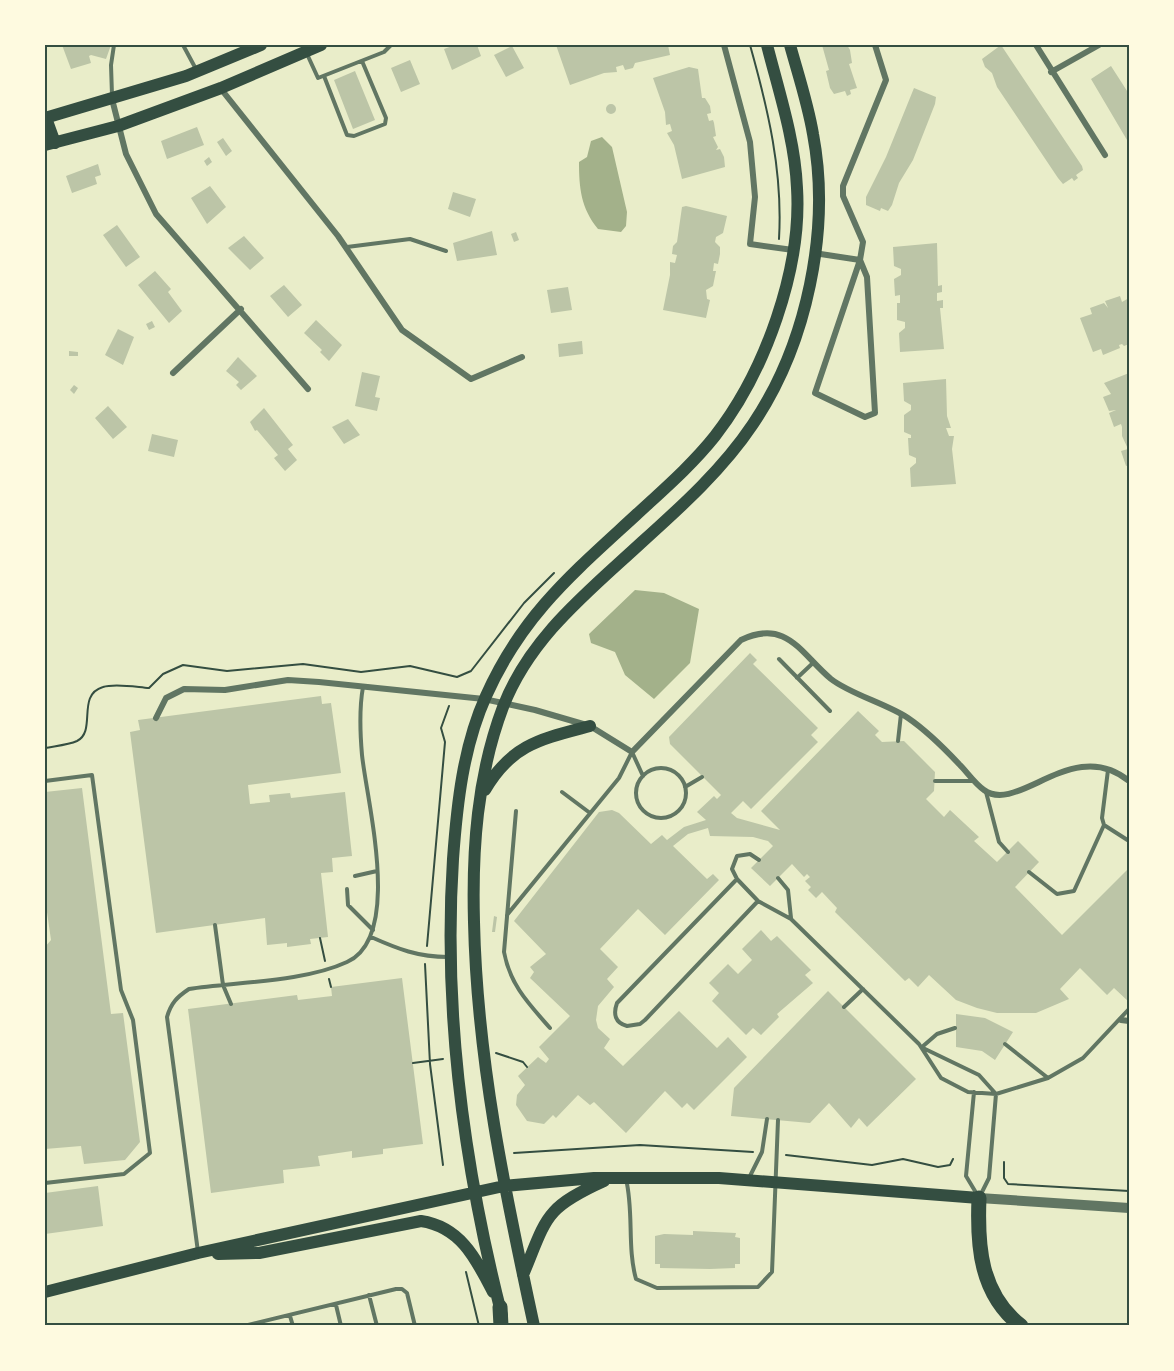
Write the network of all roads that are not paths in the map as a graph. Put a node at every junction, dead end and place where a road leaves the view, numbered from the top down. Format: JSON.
{"nodes":[{"id":1,"x":114,"y":45,"type":"edge"},
{"id":2,"x":183,"y":45,"type":"edge"},
{"id":3,"x":261,"y":45,"type":"edge"},
{"id":4,"x":321,"y":45,"type":"edge"},
{"id":5,"x":391,"y":45,"type":"edge"},
{"id":6,"x":724,"y":45,"type":"edge"},
{"id":7,"x":767,"y":45,"type":"edge"},
{"id":8,"x":790,"y":45,"type":"edge"},
{"id":9,"x":875,"y":45,"type":"edge"},
{"id":10,"x":1036,"y":45,"type":"edge"},
{"id":11,"x":1099,"y":45,"type":"edge"},
{"id":12,"x":306,"y":51,"type":"junction"},
{"id":13,"x":363,"y":61,"type":"junction"},
{"id":14,"x":197,"y":71,"type":"junction"},
{"id":15,"x":1051,"y":72,"type":"junction"},
{"id":16,"x":324,"y":76,"type":"junction"},
{"id":17,"x":221,"y":88,"type":"junction"},
{"id":18,"x":112,"y":99,"type":"junction"},
{"id":19,"x":45,"y":117,"type":"edge"},
{"id":20,"x":118,"y":126,"type":"junction"},
{"id":21,"x":50,"y":144,"type":"edge"},
{"id":22,"x":1105,"y":155,"type":"dead end"},
{"id":23,"x":346,"y":248,"type":"junction"},
{"id":24,"x":793,"y":250,"type":"junction"},
{"id":25,"x":446,"y":251,"type":"dead end"},
{"id":26,"x":814,"y":253,"type":"junction"},
{"id":27,"x":860,"y":260,"type":"junction"},
{"id":28,"x":241,"y":309,"type":"junction"},
{"id":29,"x":522,"y":357,"type":"dead end"},
{"id":30,"x":173,"y":374,"type":"dead end"},
{"id":31,"x":308,"y":389,"type":"dead end"},
{"id":32,"x":779,"y":659,"type":"dead end"},
{"id":33,"x":814,"y":662,"type":"junction"},
{"id":34,"x":797,"y":678,"type":"junction"},
{"id":35,"x":363,"y":687,"type":"junction"},
{"id":36,"x":484,"y":699,"type":"junction"},
{"id":37,"x":504,"y":703,"type":"junction"},
{"id":38,"x":830,"y":711,"type":"dead end"},
{"id":39,"x":901,"y":714,"type":"junction"},
{"id":40,"x":156,"y":718,"type":"dead end"},
{"id":41,"x":590,"y":726,"type":"junction"},
{"id":42,"x":898,"y":741,"type":"dead end"},
{"id":43,"x":632,"y":752,"type":"junction"},
{"id":44,"x":1108,"y":769,"type":"junction"},
{"id":45,"x":643,"y":776,"type":"junction"},
{"id":46,"x":702,"y":777,"type":"dead end"},
{"id":47,"x":45,"y":781,"type":"edge"},
{"id":48,"x":935,"y":781,"type":"dead end"},
{"id":49,"x":975,"y":781,"type":"junction"},
{"id":50,"x":1129,"y":781,"type":"edge"},
{"id":51,"x":686,"y":787,"type":"junction"},
{"id":52,"x":562,"y":792,"type":"dead end"},
{"id":53,"x":986,"y":792,"type":"junction"},
{"id":54,"x":480,"y":799,"type":"junction"},
{"id":55,"x":516,"y":811,"type":"dead end"},
{"id":56,"x":590,"y":813,"type":"junction"},
{"id":57,"x":1104,"y":825,"type":"junction"},
{"id":58,"x":1129,"y":841,"type":"edge"},
{"id":59,"x":1008,"y":852,"type":"dead end"},
{"id":60,"x":759,"y":860,"type":"dead end"},
{"id":61,"x":377,"y":871,"type":"junction"},
{"id":62,"x":1029,"y":872,"type":"dead end"},
{"id":63,"x":355,"y":876,"type":"dead end"},
{"id":64,"x":778,"y":878,"type":"dead end"},
{"id":65,"x":736,"y":879,"type":"junction"},
{"id":66,"x":347,"y":889,"type":"dead end"},
{"id":67,"x":758,"y":901,"type":"junction"},
{"id":68,"x":506,"y":916,"type":"junction"},
{"id":69,"x":791,"y":919,"type":"junction"},
{"id":70,"x":215,"y":925,"type":"dead end"},
{"id":71,"x":373,"y":930,"type":"junction"},
{"id":72,"x":371,"y":937,"type":"junction"},
{"id":73,"x":449,"y":957,"type":"junction"},
{"id":74,"x":223,"y":985,"type":"junction"},
{"id":75,"x":863,"y":989,"type":"junction"},
{"id":76,"x":231,"y":1004,"type":"dead end"},
{"id":77,"x":844,"y":1007,"type":"dead end"},
{"id":78,"x":1129,"y":1009,"type":"edge"},
{"id":79,"x":1121,"y":1020,"type":"junction"},
{"id":80,"x":1129,"y":1021,"type":"edge"},
{"id":81,"x":550,"y":1028,"type":"dead end"},
{"id":82,"x":955,"y":1028,"type":"dead end"},
{"id":83,"x":1005,"y":1044,"type":"dead end"},
{"id":84,"x":922,"y":1047,"type":"junction"},
{"id":85,"x":1048,"y":1078,"type":"junction"},
{"id":86,"x":974,"y":1092,"type":"junction"},
{"id":87,"x":996,"y":1094,"type":"junction"},
{"id":88,"x":767,"y":1119,"type":"dead end"},
{"id":89,"x":778,"y":1120,"type":"dead end"},
{"id":90,"x":612,"y":1177,"type":"junction"},
{"id":91,"x":626,"y":1177,"type":"junction"},
{"id":92,"x":748,"y":1180,"type":"junction"},
{"id":93,"x":777,"y":1182,"type":"junction"},
{"id":94,"x":45,"y":1183,"type":"edge"},
{"id":95,"x":504,"y":1186,"type":"junction"},
{"id":96,"x":476,"y":1191,"type":"junction"},
{"id":97,"x":979,"y":1198,"type":"junction"},
{"id":98,"x":1129,"y":1208,"type":"edge"},
{"id":99,"x":198,"y":1253,"type":"junction"},
{"id":100,"x":523,"y":1275,"type":"junction"},
{"id":101,"x":45,"y":1292,"type":"edge"},
{"id":102,"x":369,"y":1295,"type":"junction"},
{"id":103,"x":336,"y":1305,"type":"junction"},
{"id":104,"x":500,"y":1307,"type":"junction"},
{"id":105,"x":290,"y":1316,"type":"junction"},
{"id":106,"x":255,"y":1325,"type":"edge"},
{"id":107,"x":244,"y":1326,"type":"edge"},
{"id":108,"x":293,"y":1326,"type":"edge"},
{"id":109,"x":341,"y":1326,"type":"edge"},
{"id":110,"x":377,"y":1326,"type":"edge"},
{"id":111,"x":415,"y":1326,"type":"edge"},
{"id":112,"x":503,"y":1326,"type":"edge"},
{"id":113,"x":534,"y":1326,"type":"edge"},
{"id":114,"x":1021,"y":1326,"type":"edge"}],
"edges":[{"from":1,"to":18,"type":"lane"},
{"from":2,"to":14,"type":"lane"},
{"from":3,"to":14,"type":"main road"},
{"from":4,"to":12,"type":"main road"},
{"from":5,"to":13,"type":"lane"},
{"from":6,"to":24,"type":"street"},
{"from":7,"to":24,"type":"main road"},
{"from":8,"to":26,"type":"main road"},
{"from":9,"to":27,"type":"street"},
{"from":10,"to":15,"type":"street"},
{"from":11,"to":15,"type":"street"},
{"from":12,"to":16,"type":"lane"},
{"from":12,"to":17,"type":"main road"},
{"from":13,"to":16,"type":"lane"},
{"from":13,"to":16,"type":"lane"},
{"from":14,"to":18,"type":"main road"},
{"from":15,"to":22,"type":"street"},
{"from":17,"to":20,"type":"main road"},
{"from":17,"to":23,"type":"street"},
{"from":18,"to":19,"type":"main road"},
{"from":18,"to":20,"type":"street"},
{"from":19,"to":21,"type":"main road"},
{"from":20,"to":21,"type":"main road"},
{"from":20,"to":28,"type":"street"},
{"from":23,"to":25,"type":"lane"},
{"from":23,"to":29,"type":"street"},
{"from":24,"to":36,"type":"main road"},
{"from":26,"to":27,"type":"street"},
{"from":26,"to":37,"type":"main road"},
{"from":27,"to":27,"type":"street"},
{"from":28,"to":30,"type":"street"},
{"from":28,"to":31,"type":"street"},
{"from":32,"to":34,"type":"lane"},
{"from":33,"to":34,"type":"lane"},
{"from":33,"to":39,"type":"street"},
{"from":33,"to":43,"type":"street"},
{"from":34,"to":38,"type":"lane"},
{"from":35,"to":36,"type":"street"},
{"from":35,"to":40,"type":"street"},
{"from":35,"to":61,"type":"lane"},
{"from":36,"to":37,"type":"street"},
{"from":36,"to":73,"type":"main road"},
{"from":37,"to":41,"type":"street"},
{"from":37,"to":54,"type":"main road"},
{"from":39,"to":42,"type":"lane"},
{"from":39,"to":49,"type":"street"},
{"from":41,"to":43,"type":"street"},
{"from":41,"to":54,"type":"main road"},
{"from":43,"to":45,"type":"lane"},
{"from":43,"to":56,"type":"lane"},
{"from":44,"to":50,"type":"street"},
{"from":44,"to":53,"type":"street"},
{"from":44,"to":57,"type":"lane"},
{"from":45,"to":51,"type":"lane"},
{"from":45,"to":51,"type":"lane"},
{"from":46,"to":51,"type":"lane"},
{"from":47,"to":94,"type":"lane"},
{"from":48,"to":49,"type":"lane"},
{"from":49,"to":53,"type":"street"},
{"from":52,"to":56,"type":"lane"},
{"from":53,"to":59,"type":"lane"},
{"from":54,"to":95,"type":"main road"},
{"from":55,"to":68,"type":"lane"},
{"from":56,"to":68,"type":"lane"},
{"from":57,"to":58,"type":"lane"},
{"from":57,"to":62,"type":"lane"},
{"from":60,"to":65,"type":"lane"},
{"from":61,"to":63,"type":"lane"},
{"from":61,"to":71,"type":"lane"},
{"from":64,"to":69,"type":"lane"},
{"from":65,"to":67,"type":"lane"},
{"from":65,"to":67,"type":"lane"},
{"from":66,"to":71,"type":"lane"},
{"from":67,"to":69,"type":"lane"},
{"from":68,"to":81,"type":"lane"},
{"from":69,"to":75,"type":"lane"},
{"from":70,"to":74,"type":"lane"},
{"from":71,"to":72,"type":"lane"},
{"from":72,"to":73,"type":"lane"},
{"from":72,"to":74,"type":"lane"},
{"from":73,"to":96,"type":"main road"},
{"from":74,"to":76,"type":"lane"},
{"from":74,"to":99,"type":"lane"},
{"from":75,"to":77,"type":"lane"},
{"from":75,"to":84,"type":"lane"},
{"from":78,"to":79,"type":"lane"},
{"from":79,"to":80,"type":"street"},
{"from":79,"to":85,"type":"lane"},
{"from":82,"to":84,"type":"lane"},
{"from":83,"to":85,"type":"lane"},
{"from":84,"to":86,"type":"lane"},
{"from":84,"to":87,"type":"lane"},
{"from":85,"to":87,"type":"lane"},
{"from":86,"to":87,"type":"lane"},
{"from":86,"to":97,"type":"lane"},
{"from":87,"to":97,"type":"lane"},
{"from":88,"to":92,"type":"lane"},
{"from":89,"to":93,"type":"lane"},
{"from":90,"to":91,"type":"main road"},
{"from":90,"to":95,"type":"main road"},
{"from":90,"to":100,"type":"main road"},
{"from":91,"to":92,"type":"main road"},
{"from":91,"to":93,"type":"lane"},
{"from":92,"to":93,"type":"main road"},
{"from":93,"to":97,"type":"main road"},
{"from":95,"to":96,"type":"main road"},
{"from":95,"to":100,"type":"main road"},
{"from":96,"to":99,"type":"main road"},
{"from":96,"to":104,"type":"main road"},
{"from":97,"to":98,"type":"street"},
{"from":97,"to":114,"type":"highway"},
{"from":99,"to":101,"type":"main road"},
{"from":99,"to":104,"type":"main road"},
{"from":100,"to":113,"type":"main road"},
{"from":102,"to":103,"type":"lane"},
{"from":102,"to":110,"type":"lane"},
{"from":102,"to":111,"type":"lane"},
{"from":103,"to":105,"type":"lane"},
{"from":103,"to":109,"type":"lane"},
{"from":104,"to":112,"type":"highway"},
{"from":105,"to":106,"type":"lane"},
{"from":105,"to":108,"type":"lane"},
{"from":106,"to":107,"type":"lane"}]}
